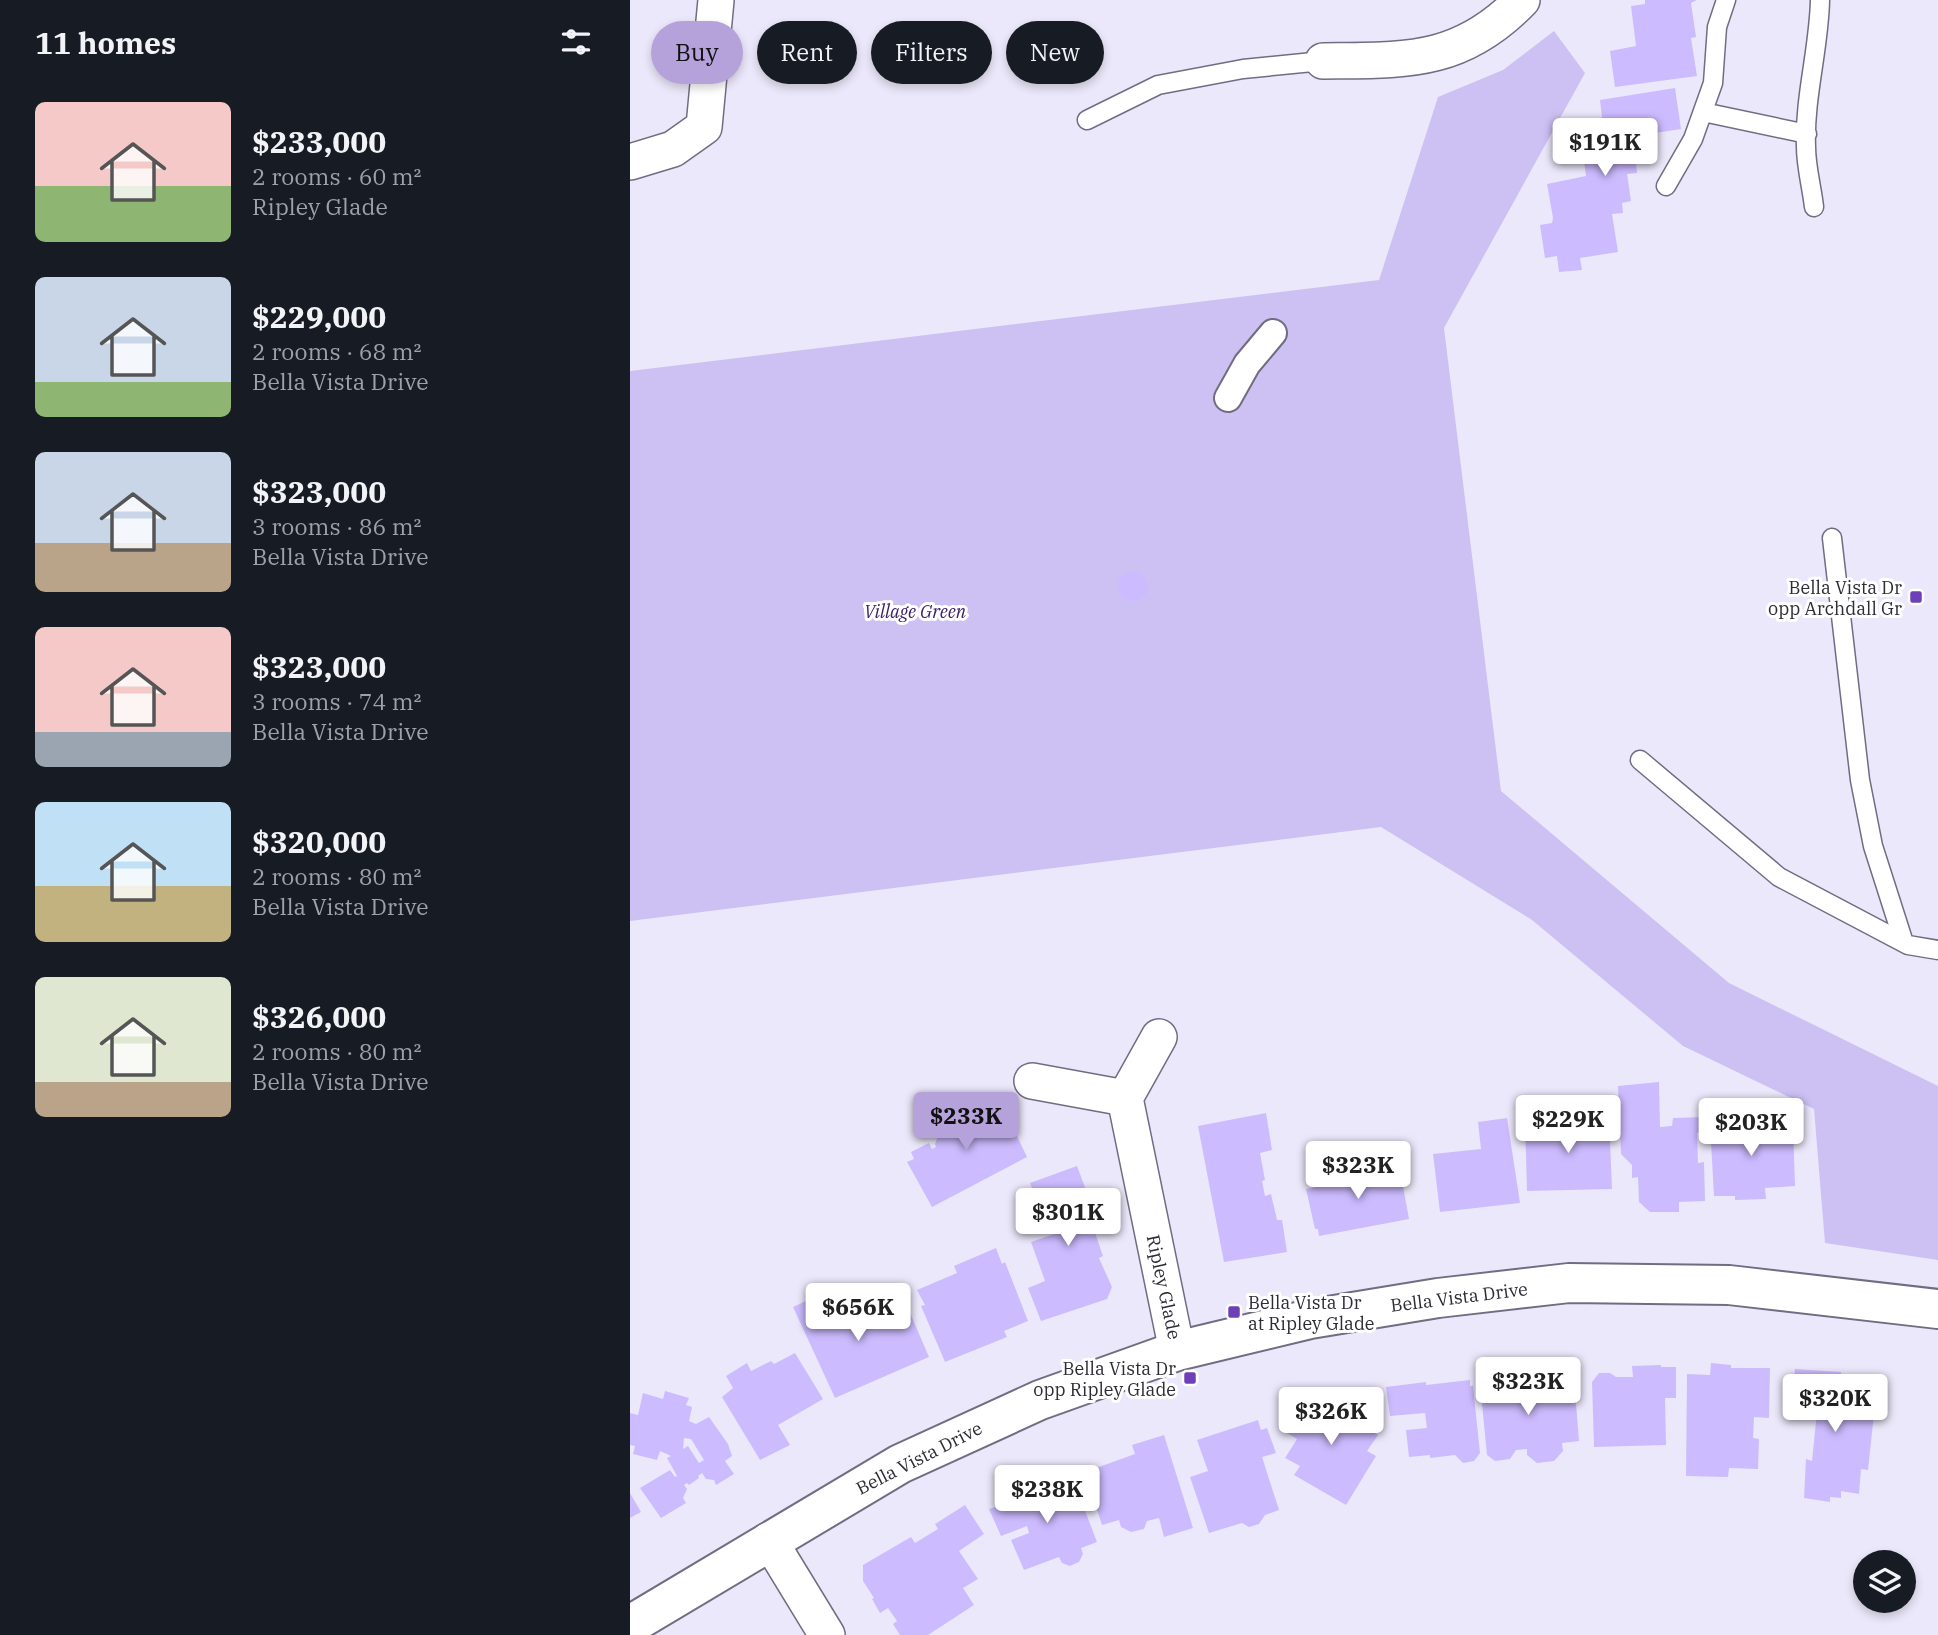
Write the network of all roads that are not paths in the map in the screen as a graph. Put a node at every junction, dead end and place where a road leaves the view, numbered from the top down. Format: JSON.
{"nodes":[{"id":1,"x":716,"y":0,"type":"edge"},
{"id":2,"x":1522,"y":0,"type":"edge"},
{"id":3,"x":1726,"y":0,"type":"edge"},
{"id":4,"x":1820,"y":0,"type":"edge"},
{"id":5,"x":1323,"y":61,"type":"joint"},
{"id":6,"x":1703,"y":112,"type":"junction"},
{"id":7,"x":1087,"y":120,"type":"dead end"},
{"id":8,"x":1807,"y":134,"type":"junction"},
{"id":9,"x":630,"y":162,"type":"edge"},
{"id":10,"x":1666,"y":186,"type":"dead end"},
{"id":11,"x":1814,"y":207,"type":"dead end"},
{"id":12,"x":1273,"y":333,"type":"dead end"},
{"id":13,"x":1228,"y":398,"type":"dead end"},
{"id":14,"x":1832,"y":538,"type":"dead end"},
{"id":15,"x":1640,"y":760,"type":"dead end"},
{"id":16,"x":1904,"y":943,"type":"junction"},
{"id":17,"x":1938,"y":950,"type":"edge"},
{"id":18,"x":1159,"y":1037,"type":"dead end"},
{"id":19,"x":1032,"y":1081,"type":"dead end"},
{"id":20,"x":1125,"y":1098,"type":"junction"},
{"id":21,"x":1938,"y":1309,"type":"edge"},
{"id":22,"x":1177,"y":1351,"type":"junction"},
{"id":23,"x":769,"y":1540,"type":"junction"},
{"id":24,"x":630,"y":1625,"type":"edge"},
{"id":25,"x":828,"y":1635,"type":"edge"}],
"edges":[{"from":1,"to":9,"type":"street"},
{"from":2,"to":5,"type":"street"},
{"from":3,"to":6,"type":"lane"},
{"from":4,"to":8,"type":"lane"},
{"from":5,"to":7,"type":"lane"},
{"from":6,"to":8,"type":"lane"},
{"from":6,"to":10,"type":"lane"},
{"from":8,"to":11,"type":"lane"},
{"from":12,"to":13,"type":"street"},
{"from":14,"to":16,"type":"lane"},
{"from":15,"to":16,"type":"lane"},
{"from":16,"to":17,"type":"lane"},
{"from":18,"to":20,"type":"street"},
{"from":19,"to":20,"type":"street"},
{"from":20,"to":22,"type":"street","name":"Ripley Glade"},
{"from":21,"to":22,"type":"street","name":"Bella Vista Drive"},
{"from":22,"to":23,"type":"street","name":"Bella Vista Drive"},
{"from":23,"to":24,"type":"street","name":"Bella Vista Drive"},
{"from":23,"to":25,"type":"street"}]}
